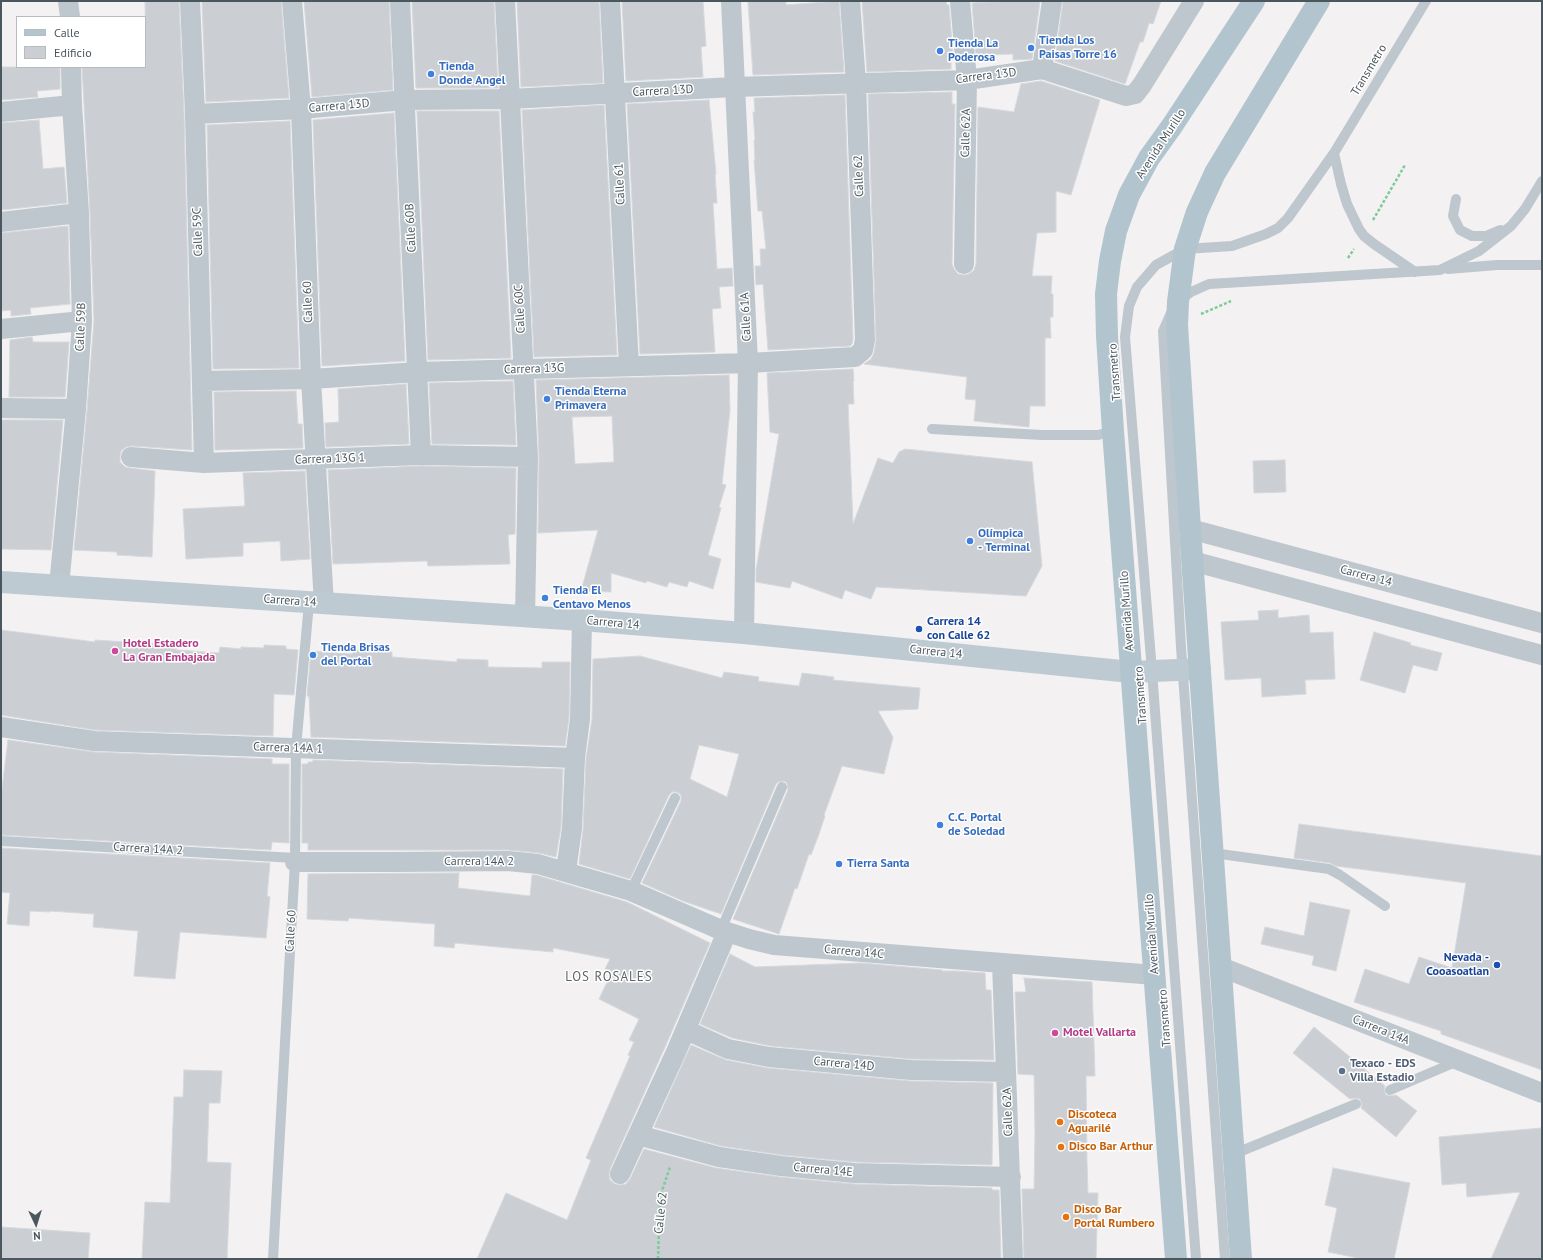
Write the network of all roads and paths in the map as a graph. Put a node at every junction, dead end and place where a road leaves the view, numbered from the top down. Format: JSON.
{"nodes":[{"id":1,"x":68,"y":1,"type":"edge"},
{"id":2,"x":190,"y":1,"type":"edge"},
{"id":3,"x":292,"y":1,"type":"edge"},
{"id":4,"x":400,"y":1,"type":"edge"},
{"id":5,"x":505,"y":1,"type":"edge"},
{"id":6,"x":610,"y":1,"type":"edge"},
{"id":7,"x":731,"y":1,"type":"edge"},
{"id":8,"x":850,"y":1,"type":"edge"},
{"id":9,"x":960,"y":1,"type":"edge"},
{"id":10,"x":1052,"y":1,"type":"edge"},
{"id":11,"x":1194,"y":1,"type":"edge"},
{"id":12,"x":1254,"y":1,"type":"edge"},
{"id":13,"x":1319,"y":1,"type":"edge"},
{"id":14,"x":1426,"y":1,"type":"edge"},
{"id":15,"x":70,"y":16,"type":"edge"},
{"id":16,"x":71,"y":68,"type":"edge"},
{"id":17,"x":1042,"y":69,"type":"junction"},
{"id":18,"x":966,"y":80,"type":"junction"},
{"id":19,"x":856,"y":83,"type":"junction"},
{"id":20,"x":734,"y":87,"type":"junction"},
{"id":21,"x":615,"y":94,"type":"junction"},
{"id":22,"x":510,"y":99,"type":"junction"},
{"id":23,"x":405,"y":100,"type":"junction"},
{"id":24,"x":72,"y":105,"type":"junction"},
{"id":25,"x":301,"y":109,"type":"junction"},
{"id":26,"x":1,"y":112,"type":"edge"},
{"id":27,"x":195,"y":114,"type":"junction"},
{"id":28,"x":1334,"y":153,"type":"junction"},
{"id":29,"x":1542,"y":181,"type":"edge"},
{"id":30,"x":1456,"y":199,"type":"dead end"},
{"id":31,"x":79,"y":213,"type":"junction"},
{"id":32,"x":1,"y":222,"type":"edge"},
{"id":33,"x":1511,"y":226,"type":"junction"},
{"id":34,"x":1185,"y":249,"type":"junction"},
{"id":35,"x":964,"y":264,"type":"dead end"},
{"id":36,"x":1542,"y":265,"type":"edge"},
{"id":37,"x":1440,"y":270,"type":"junction"},
{"id":38,"x":1415,"y":272,"type":"junction"},
{"id":39,"x":1178,"y":302,"type":"junction"},
{"id":40,"x":82,"y":321,"type":"junction"},
{"id":41,"x":1,"y":329,"type":"edge"},
{"id":42,"x":863,"y":350,"type":"joint"},
{"id":43,"x":748,"y":363,"type":"junction"},
{"id":44,"x":629,"y":366,"type":"junction"},
{"id":45,"x":523,"y":369,"type":"junction"},
{"id":46,"x":418,"y":372,"type":"junction"},
{"id":47,"x":311,"y":379,"type":"junction"},
{"id":48,"x":202,"y":382,"type":"junction"},
{"id":49,"x":1,"y":408,"type":"edge"},
{"id":50,"x":76,"y":409,"type":"junction"},
{"id":51,"x":932,"y":430,"type":"dead end"},
{"id":52,"x":1113,"y":431,"type":"junction"},
{"id":53,"x":421,"y":455,"type":"junction"},
{"id":54,"x":131,"y":456,"type":"dead end"},
{"id":55,"x":528,"y":457,"type":"junction"},
{"id":56,"x":316,"y":459,"type":"junction"},
{"id":57,"x":204,"y":463,"type":"junction"},
{"id":58,"x":1190,"y":529,"type":"junction"},
{"id":59,"x":1192,"y":561,"type":"junction"},
{"id":60,"x":1,"y":582,"type":"edge"},
{"id":61,"x":60,"y":586,"type":"junction"},
{"id":62,"x":317,"y":603,"type":"junction"},
{"id":63,"x":525,"y":617,"type":"junction"},
{"id":64,"x":582,"y":620,"type":"junction"},
{"id":65,"x":1542,"y":623,"type":"edge"},
{"id":66,"x":744,"y":633,"type":"junction"},
{"id":67,"x":1542,"y":655,"type":"edge"},
{"id":68,"x":1191,"y":669,"type":"junction"},
{"id":69,"x":1142,"y":671,"type":"junction"},
{"id":70,"x":1,"y":726,"type":"edge"},
{"id":71,"x":296,"y":748,"type":"junction"},
{"id":72,"x":575,"y":758,"type":"junction"},
{"id":73,"x":782,"y":787,"type":"dead end"},
{"id":74,"x":675,"y":798,"type":"dead end"},
{"id":75,"x":1,"y":841,"type":"edge"},
{"id":76,"x":1212,"y":853,"type":"junction"},
{"id":77,"x":295,"y":860,"type":"junction"},
{"id":78,"x":566,"y":871,"type":"junction"},
{"id":79,"x":631,"y":891,"type":"junction"},
{"id":80,"x":1385,"y":906,"type":"dead end"},
{"id":81,"x":724,"y":931,"type":"junction"},
{"id":82,"x":1002,"y":964,"type":"junction"},
{"id":83,"x":1220,"y":967,"type":"junction"},
{"id":84,"x":1155,"y":976,"type":"junction"},
{"id":85,"x":686,"y":1030,"type":"junction"},
{"id":86,"x":1459,"y":1061,"type":"junction"},
{"id":87,"x":1006,"y":1072,"type":"junction"},
{"id":88,"x":1390,"y":1090,"type":"dead end"},
{"id":89,"x":1542,"y":1093,"type":"edge"},
{"id":90,"x":1356,"y":1104,"type":"dead end"},
{"id":91,"x":638,"y":1135,"type":"junction"},
{"id":92,"x":676,"y":1145,"type":"junction"},
{"id":93,"x":1234,"y":1154,"type":"junction"},
{"id":94,"x":620,"y":1174,"type":"dead end"},
{"id":95,"x":1011,"y":1177,"type":"junction"},
{"id":96,"x":273,"y":1259,"type":"edge"},
{"id":97,"x":658,"y":1259,"type":"edge"},
{"id":98,"x":1013,"y":1259,"type":"edge"},
{"id":99,"x":1176,"y":1259,"type":"edge"},
{"id":100,"x":1196,"y":1259,"type":"edge"},
{"id":101,"x":1225,"y":1259,"type":"edge"},
{"id":102,"x":1241,"y":1259,"type":"edge"}],
"edges":[{"from":1,"to":15,"type":"street"},
{"from":2,"to":27,"type":"street","name":"Calle 59C"},
{"from":3,"to":25,"type":"street","name":"Calle 60"},
{"from":4,"to":23,"type":"street","name":"Calle 60B"},
{"from":5,"to":22,"type":"street","name":"Calle 60C"},
{"from":6,"to":21,"type":"street","name":"Calle 61"},
{"from":7,"to":20,"type":"street","name":"Calle 61A"},
{"from":8,"to":19,"type":"street","name":"Calle 62"},
{"from":9,"to":18,"type":"street","name":"Calle 62A"},
{"from":10,"to":17,"type":"street"},
{"from":11,"to":17,"type":"street","name":"Carrera 13D"},
{"from":12,"to":52,"type":"main road","name":"Avenida Murillo"},
{"from":13,"to":34,"type":"main road"},
{"from":14,"to":28,"type":"lane","name":"Transmetro"},
{"from":16,"to":24,"type":"street","name":"Calle 59B"},
{"from":17,"to":18,"type":"street","name":"Carrera 13D"},
{"from":18,"to":19,"type":"street","name":"Carrera 13D"},
{"from":18,"to":35,"type":"street","name":"Calle 62A"},
{"from":19,"to":20,"type":"street","name":"Carrera 13D"},
{"from":19,"to":42,"type":"street","name":"Calle 62"},
{"from":20,"to":21,"type":"street","name":"Carrera 13D"},
{"from":20,"to":43,"type":"street","name":"Calle 61A"},
{"from":21,"to":22,"type":"street","name":"Carrera 13D"},
{"from":21,"to":44,"type":"street","name":"Calle 61"},
{"from":22,"to":23,"type":"street","name":"Carrera 13D"},
{"from":22,"to":45,"type":"street","name":"Calle 60C"},
{"from":23,"to":25,"type":"street","name":"Carrera 13D"},
{"from":23,"to":46,"type":"street","name":"Calle 60B"},
{"from":24,"to":26,"type":"street"},
{"from":24,"to":31,"type":"street","name":"Calle 59B"},
{"from":25,"to":27,"type":"street","name":"Carrera 13D"},
{"from":25,"to":47,"type":"street","name":"Calle 60"},
{"from":27,"to":48,"type":"street","name":"Calle 59C"},
{"from":28,"to":34,"type":"lane","name":"Transmetro"},
{"from":28,"to":38,"type":"lane"},
{"from":29,"to":33,"type":"lane"},
{"from":30,"to":33,"type":"lane"},
{"from":31,"to":32,"type":"street"},
{"from":31,"to":40,"type":"street","name":"Calle 59B"},
{"from":33,"to":37,"type":"lane"},
{"from":34,"to":39,"type":"main road"},
{"from":34,"to":69,"type":"lane","name":"Transmetro"},
{"from":36,"to":37,"type":"lane"},
{"from":37,"to":38,"type":"lane"},
{"from":38,"to":39,"type":"lane"},
{"from":39,"to":58,"type":"main road"},
{"from":39,"to":68,"type":"lane"},
{"from":40,"to":41,"type":"street"},
{"from":40,"to":50,"type":"street","name":"Calle 59B"},
{"from":42,"to":43,"type":"street","name":"Carrera 13G"},
{"from":43,"to":44,"type":"street","name":"Carrera 13G"},
{"from":43,"to":66,"type":"street","name":"Calle 61A"},
{"from":44,"to":45,"type":"street","name":"Carrera 13G"},
{"from":45,"to":46,"type":"street","name":"Carrera 13G"},
{"from":45,"to":55,"type":"street","name":"Calle 60C"},
{"from":46,"to":47,"type":"street","name":"Carrera 13G"},
{"from":46,"to":53,"type":"street","name":"Calle 60B"},
{"from":47,"to":48,"type":"street","name":"Carrera 13G"},
{"from":47,"to":56,"type":"street","name":"Calle 60"},
{"from":48,"to":57,"type":"street","name":"Calle 59C"},
{"from":49,"to":50,"type":"street"},
{"from":50,"to":61,"type":"street","name":"Calle 59B"},
{"from":51,"to":52,"type":"lane"},
{"from":52,"to":69,"type":"main road","name":"Avenida Murillo"},
{"from":53,"to":55,"type":"street","name":"Carrera 13G 1"},
{"from":53,"to":56,"type":"street","name":"Carrera 13G 1"},
{"from":54,"to":57,"type":"street","name":"Carrera 13G 1"},
{"from":55,"to":63,"type":"street","name":"Calle 60C"},
{"from":56,"to":57,"type":"street","name":"Carrera 13G 1"},
{"from":56,"to":62,"type":"street","name":"Calle 60"},
{"from":58,"to":59,"type":"main road"},
{"from":58,"to":65,"type":"street","name":"Carrera 14"},
{"from":59,"to":67,"type":"street"},
{"from":59,"to":68,"type":"main road"},
{"from":60,"to":61,"type":"main road","name":"Carrera 14"},
{"from":61,"to":62,"type":"main road","name":"Carrera 14"},
{"from":62,"to":63,"type":"main road","name":"Carrera 14"},
{"from":62,"to":71,"type":"lane","name":"Calle 60"},
{"from":63,"to":64,"type":"main road","name":"Carrera 14"},
{"from":64,"to":66,"type":"main road","name":"Carrera 14"},
{"from":64,"to":72,"type":"street"},
{"from":66,"to":69,"type":"main road","name":"Carrera 14"},
{"from":68,"to":69,"type":"main road","name":"Carrera 14"},
{"from":68,"to":76,"type":"main road"},
{"from":68,"to":101,"type":"lane"},
{"from":69,"to":84,"type":"main road","name":"Avenida Murillo"},
{"from":69,"to":100,"type":"lane","name":"Transmetro"},
{"from":70,"to":71,"type":"street","name":"Carrera 14A 1"},
{"from":71,"to":72,"type":"street","name":"Carrera 14A 1"},
{"from":71,"to":77,"type":"lane","name":"Calle 60"},
{"from":72,"to":78,"type":"street"},
{"from":73,"to":81,"type":"lane"},
{"from":74,"to":79,"type":"lane"},
{"from":75,"to":77,"type":"lane","name":"Carrera 14A 2"},
{"from":76,"to":80,"type":"lane"},
{"from":76,"to":83,"type":"main road"},
{"from":77,"to":78,"type":"street","name":"Carrera 14A 2"},
{"from":77,"to":96,"type":"lane","name":"Calle 60"},
{"from":78,"to":79,"type":"street","name":"Carrera 14C"},
{"from":79,"to":81,"type":"street","name":"Carrera 14C"},
{"from":81,"to":82,"type":"street","name":"Carrera 14C"},
{"from":81,"to":85,"type":"street"},
{"from":82,"to":84,"type":"street","name":"Carrera 14C"},
{"from":82,"to":87,"type":"street","name":"Calle 62A"},
{"from":83,"to":86,"type":"street","name":"Carrera 14A"},
{"from":83,"to":93,"type":"main road"},
{"from":84,"to":99,"type":"main road","name":"Avenida Murillo"},
{"from":85,"to":87,"type":"street","name":"Carrera 14D"},
{"from":85,"to":91,"type":"street"},
{"from":86,"to":88,"type":"lane"},
{"from":86,"to":89,"type":"street","name":"Carrera 14A"},
{"from":87,"to":95,"type":"street","name":"Calle 62A"},
{"from":90,"to":93,"type":"lane"},
{"from":91,"to":92,"type":"street","name":"Carrera 14E"},
{"from":91,"to":94,"type":"street"},
{"from":92,"to":95,"type":"street","name":"Carrera 14E"},
{"from":92,"to":97,"type":"path","name":"Calle 62"},
{"from":93,"to":102,"type":"main road"},
{"from":95,"to":98,"type":"street","name":"Calle 62A"}]}
